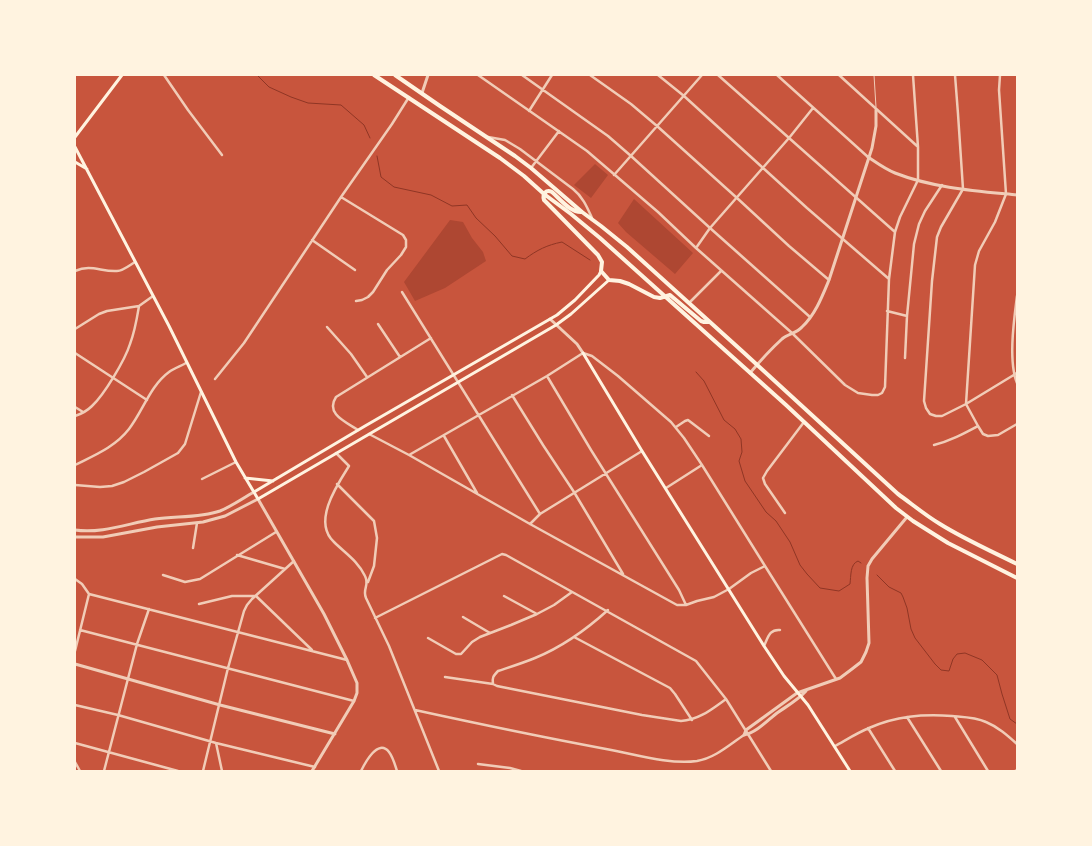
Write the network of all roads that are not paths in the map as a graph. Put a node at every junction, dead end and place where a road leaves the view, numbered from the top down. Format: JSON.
{"nodes":[{"id":1,"x":122,"y":75,"type":"edge"},
{"id":2,"x":164,"y":75,"type":"edge"},
{"id":3,"x":374,"y":75,"type":"edge"},
{"id":4,"x":428,"y":75,"type":"edge"},
{"id":5,"x":478,"y":75,"type":"edge"},
{"id":6,"x":522,"y":75,"type":"edge"},
{"id":7,"x":552,"y":75,"type":"edge"},
{"id":8,"x":590,"y":75,"type":"edge"},
{"id":9,"x":658,"y":75,"type":"edge"},
{"id":10,"x":702,"y":75,"type":"edge"},
{"id":11,"x":718,"y":75,"type":"edge"},
{"id":12,"x":777,"y":75,"type":"edge"},
{"id":13,"x":839,"y":75,"type":"edge"},
{"id":14,"x":874,"y":75,"type":"edge"},
{"id":15,"x":913,"y":75,"type":"edge"},
{"id":16,"x":955,"y":75,"type":"edge"},
{"id":17,"x":1000,"y":75,"type":"edge"},
{"id":18,"x":396,"y":76,"type":"edge"},
{"id":19,"x":484,"y":77,"type":"edge"},
{"id":20,"x":542,"y":89,"type":"junction"},
{"id":21,"x":422,"y":93,"type":"junction"},
{"id":22,"x":684,"y":96,"type":"junction"},
{"id":23,"x":408,"y":97,"type":"junction"},
{"id":24,"x":440,"y":106,"type":"junction"},
{"id":25,"x":813,"y":108,"type":"junction"},
{"id":26,"x":876,"y":110,"type":"junction"},
{"id":27,"x":529,"y":111,"type":"junction"},
{"id":28,"x":439,"y":118,"type":"junction"},
{"id":29,"x":657,"y":126,"type":"junction"},
{"id":30,"x":559,"y":132,"type":"junction"},
{"id":31,"x":486,"y":136,"type":"junction"},
{"id":32,"x":75,"y":137,"type":"edge"},
{"id":33,"x":789,"y":138,"type":"junction"},
{"id":34,"x":75,"y":147,"type":"edge"},
{"id":35,"x":918,"y":147,"type":"junction"},
{"id":36,"x":222,"y":154,"type":"dead end"},
{"id":37,"x":631,"y":156,"type":"junction"},
{"id":38,"x":868,"y":157,"type":"junction"},
{"id":39,"x":537,"y":161,"type":"junction"},
{"id":40,"x":75,"y":162,"type":"edge"},
{"id":41,"x":531,"y":168,"type":"junction"},
{"id":42,"x":762,"y":168,"type":"junction"},
{"id":43,"x":88,"y":170,"type":"junction"},
{"id":44,"x":614,"y":175,"type":"junction"},
{"id":45,"x":918,"y":180,"type":"junction"},
{"id":46,"x":942,"y":186,"type":"junction"},
{"id":47,"x":963,"y":189,"type":"junction"},
{"id":48,"x":544,"y":194,"type":"junction"},
{"id":49,"x":1006,"y":194,"type":"junction"},
{"id":50,"x":1017,"y":195,"type":"edge"},
{"id":51,"x":341,"y":197,"type":"junction"},
{"id":52,"x":737,"y":198,"type":"junction"},
{"id":53,"x":856,"y":198,"type":"junction"},
{"id":54,"x":582,"y":212,"type":"junction"},
{"id":55,"x":593,"y":220,"type":"junction"},
{"id":56,"x":710,"y":228,"type":"junction"},
{"id":57,"x":895,"y":232,"type":"junction"},
{"id":58,"x":842,"y":239,"type":"junction"},
{"id":59,"x":312,"y":240,"type":"junction"},
{"id":60,"x":696,"y":248,"type":"junction"},
{"id":61,"x":136,"y":262,"type":"junction"},
{"id":62,"x":355,"y":270,"type":"dead end"},
{"id":63,"x":722,"y":270,"type":"junction"},
{"id":64,"x":75,"y":271,"type":"edge"},
{"id":65,"x":601,"y":271,"type":"junction"},
{"id":66,"x":609,"y":280,"type":"junction"},
{"id":67,"x":829,"y":280,"type":"junction"},
{"id":68,"x":889,"y":280,"type":"junction"},
{"id":69,"x":402,"y":292,"type":"dead end"},
{"id":70,"x":153,"y":296,"type":"junction"},
{"id":71,"x":666,"y":296,"type":"junction"},
{"id":72,"x":1017,"y":296,"type":"edge"},
{"id":73,"x":356,"y":301,"type":"dead end"},
{"id":74,"x":689,"y":303,"type":"junction"},
{"id":75,"x":139,"y":306,"type":"junction"},
{"id":76,"x":887,"y":311,"type":"junction"},
{"id":77,"x":907,"y":316,"type":"junction"},
{"id":78,"x":810,"y":317,"type":"junction"},
{"id":79,"x":550,"y":319,"type":"junction"},
{"id":80,"x":710,"y":322,"type":"junction"},
{"id":81,"x":378,"y":324,"type":"dead end"},
{"id":82,"x":556,"y":325,"type":"junction"},
{"id":83,"x":327,"y":327,"type":"dead end"},
{"id":84,"x":75,"y":329,"type":"edge"},
{"id":85,"x":792,"y":333,"type":"junction"},
{"id":86,"x":431,"y":338,"type":"junction"},
{"id":87,"x":75,"y":353,"type":"edge"},
{"id":88,"x":583,"y":353,"type":"junction"},
{"id":89,"x":490,"y":355,"type":"junction"},
{"id":90,"x":400,"y":357,"type":"junction"},
{"id":91,"x":905,"y":358,"type":"dead end"},
{"id":92,"x":494,"y":361,"type":"junction"},
{"id":93,"x":186,"y":363,"type":"junction"},
{"id":94,"x":757,"y":365,"type":"junction"},
{"id":95,"x":750,"y":373,"type":"junction"},
{"id":96,"x":1015,"y":374,"type":"edge"},
{"id":97,"x":454,"y":375,"type":"junction"},
{"id":98,"x":547,"y":376,"type":"junction"},
{"id":99,"x":367,"y":377,"type":"junction"},
{"id":100,"x":113,"y":378,"type":"junction"},
{"id":101,"x":215,"y":379,"type":"dead end"},
{"id":102,"x":458,"y":382,"type":"junction"},
{"id":103,"x":1017,"y":383,"type":"edge"},
{"id":104,"x":201,"y":392,"type":"junction"},
{"id":105,"x":512,"y":396,"type":"junction"},
{"id":106,"x":147,"y":400,"type":"junction"},
{"id":107,"x":966,"y":404,"type":"junction"},
{"id":108,"x":75,"y":407,"type":"edge"},
{"id":109,"x":83,"y":412,"type":"junction"},
{"id":110,"x":479,"y":415,"type":"junction"},
{"id":111,"x":75,"y":416,"type":"edge"},
{"id":112,"x":804,"y":422,"type":"junction"},
{"id":113,"x":1017,"y":424,"type":"edge"},
{"id":114,"x":365,"y":426,"type":"junction"},
{"id":115,"x":978,"y":426,"type":"junction"},
{"id":116,"x":676,"y":427,"type":"junction"},
{"id":117,"x":358,"y":430,"type":"junction"},
{"id":118,"x":369,"y":434,"type":"junction"},
{"id":119,"x":444,"y":436,"type":"junction"},
{"id":120,"x":709,"y":436,"type":"dead end"},
{"id":121,"x":934,"y":445,"type":"dead end"},
{"id":122,"x":642,"y":451,"type":"junction"},
{"id":123,"x":336,"y":454,"type":"junction"},
{"id":124,"x":409,"y":455,"type":"junction"},
{"id":125,"x":236,"y":462,"type":"junction"},
{"id":126,"x":75,"y":465,"type":"edge"},
{"id":127,"x":702,"y":465,"type":"junction"},
{"id":128,"x":606,"y":473,"type":"junction"},
{"id":129,"x":245,"y":478,"type":"junction"},
{"id":130,"x":202,"y":479,"type":"dead end"},
{"id":131,"x":273,"y":481,"type":"junction"},
{"id":132,"x":337,"y":484,"type":"junction"},
{"id":133,"x":75,"y":485,"type":"edge"},
{"id":134,"x":666,"y":488,"type":"junction"},
{"id":135,"x":254,"y":492,"type":"junction"},
{"id":136,"x":574,"y":492,"type":"junction"},
{"id":137,"x":478,"y":495,"type":"junction"},
{"id":138,"x":258,"y":499,"type":"junction"},
{"id":139,"x":221,"y":510,"type":"junction"},
{"id":140,"x":785,"y":513,"type":"dead end"},
{"id":141,"x":540,"y":514,"type":"junction"},
{"id":142,"x":172,"y":516,"type":"junction"},
{"id":143,"x":225,"y":516,"type":"junction"},
{"id":144,"x":907,"y":517,"type":"junction"},
{"id":145,"x":197,"y":523,"type":"junction"},
{"id":146,"x":530,"y":524,"type":"junction"},
{"id":147,"x":172,"y":525,"type":"junction"},
{"id":148,"x":75,"y":530,"type":"edge"},
{"id":149,"x":102,"y":530,"type":"junction"},
{"id":150,"x":276,"y":532,"type":"junction"},
{"id":151,"x":75,"y":537,"type":"edge"},
{"id":152,"x":103,"y":537,"type":"junction"},
{"id":153,"x":193,"y":548,"type":"dead end"},
{"id":154,"x":237,"y":556,"type":"junction"},
{"id":155,"x":294,"y":561,"type":"junction"},
{"id":156,"x":1017,"y":564,"type":"edge"},
{"id":157,"x":764,"y":566,"type":"junction"},
{"id":158,"x":285,"y":569,"type":"junction"},
{"id":159,"x":162,"y":575,"type":"dead end"},
{"id":160,"x":624,"y":576,"type":"junction"},
{"id":161,"x":1017,"y":578,"type":"edge"},
{"id":162,"x":75,"y":579,"type":"edge"},
{"id":163,"x":368,"y":583,"type":"junction"},
{"id":164,"x":729,"y":590,"type":"junction"},
{"id":165,"x":572,"y":592,"type":"junction"},
{"id":166,"x":89,"y":594,"type":"junction"},
{"id":167,"x":256,"y":596,"type":"junction"},
{"id":168,"x":504,"y":596,"type":"dead end"},
{"id":169,"x":200,"y":604,"type":"dead end"},
{"id":170,"x":686,"y":605,"type":"junction"},
{"id":171,"x":149,"y":609,"type":"junction"},
{"id":172,"x":608,"y":610,"type":"junction"},
{"id":173,"x":537,"y":614,"type":"junction"},
{"id":174,"x":463,"y":617,"type":"dead end"},
{"id":175,"x":375,"y":618,"type":"junction"},
{"id":176,"x":80,"y":630,"type":"junction"},
{"id":177,"x":780,"y":630,"type":"dead end"},
{"id":178,"x":238,"y":632,"type":"junction"},
{"id":179,"x":490,"y":633,"type":"junction"},
{"id":180,"x":574,"y":637,"type":"junction"},
{"id":181,"x":428,"y":638,"type":"dead end"},
{"id":182,"x":137,"y":644,"type":"junction"},
{"id":183,"x":764,"y":646,"type":"junction"},
{"id":184,"x":75,"y":651,"type":"edge"},
{"id":185,"x":313,"y":652,"type":"junction"},
{"id":186,"x":347,"y":660,"type":"junction"},
{"id":187,"x":75,"y":664,"type":"edge"},
{"id":188,"x":228,"y":668,"type":"junction"},
{"id":189,"x":445,"y":677,"type":"dead end"},
{"id":190,"x":128,"y":678,"type":"junction"},
{"id":191,"x":836,"y":679,"type":"junction"},
{"id":192,"x":493,"y":684,"type":"junction"},
{"id":193,"x":807,"y":690,"type":"junction"},
{"id":194,"x":797,"y":693,"type":"junction"},
{"id":195,"x":801,"y":697,"type":"junction"},
{"id":196,"x":726,"y":699,"type":"junction"},
{"id":197,"x":354,"y":701,"type":"junction"},
{"id":198,"x":75,"y":705,"type":"edge"},
{"id":199,"x":220,"y":705,"type":"junction"},
{"id":200,"x":415,"y":710,"type":"junction"},
{"id":201,"x":118,"y":715,"type":"junction"},
{"id":202,"x":954,"y":716,"type":"junction"},
{"id":203,"x":907,"y":717,"type":"junction"},
{"id":204,"x":762,"y":719,"type":"junction"},
{"id":205,"x":692,"y":720,"type":"junction"},
{"id":206,"x":765,"y":723,"type":"junction"},
{"id":207,"x":868,"y":728,"type":"junction"},
{"id":208,"x":746,"y":730,"type":"junction"},
{"id":209,"x":334,"y":734,"type":"junction"},
{"id":210,"x":749,"y":734,"type":"junction"},
{"id":211,"x":744,"y":735,"type":"junction"},
{"id":212,"x":211,"y":741,"type":"junction"},
{"id":213,"x":75,"y":743,"type":"edge"},
{"id":214,"x":216,"y":743,"type":"junction"},
{"id":215,"x":1017,"y":744,"type":"edge"},
{"id":216,"x":835,"y":746,"type":"junction"},
{"id":217,"x":108,"y":753,"type":"junction"},
{"id":218,"x":75,"y":762,"type":"edge"},
{"id":219,"x":478,"y":764,"type":"dead end"},
{"id":220,"x":315,"y":767,"type":"junction"},
{"id":221,"x":80,"y":771,"type":"edge"},
{"id":222,"x":104,"y":771,"type":"edge"},
{"id":223,"x":178,"y":771,"type":"edge"},
{"id":224,"x":203,"y":771,"type":"edge"},
{"id":225,"x":222,"y":771,"type":"edge"},
{"id":226,"x":312,"y":771,"type":"edge"},
{"id":227,"x":361,"y":771,"type":"edge"},
{"id":228,"x":397,"y":771,"type":"edge"},
{"id":229,"x":439,"y":771,"type":"edge"},
{"id":230,"x":521,"y":771,"type":"edge"},
{"id":231,"x":771,"y":771,"type":"edge"},
{"id":232,"x":850,"y":771,"type":"edge"},
{"id":233,"x":895,"y":771,"type":"edge"},
{"id":234,"x":941,"y":771,"type":"edge"},
{"id":235,"x":988,"y":771,"type":"edge"}],
"edges":[{"from":1,"to":32,"type":"main road"},
{"from":2,"to":36,"type":"street"},
{"from":3,"to":23,"type":"highway"},
{"from":4,"to":21,"type":"street"},
{"from":5,"to":19,"type":"street"},
{"from":6,"to":20,"type":"street"},
{"from":7,"to":20,"type":"street"},
{"from":8,"to":29,"type":"street"},
{"from":9,"to":22,"type":"street"},
{"from":10,"to":22,"type":"street"},
{"from":11,"to":33,"type":"street"},
{"from":12,"to":25,"type":"street"},
{"from":13,"to":26,"type":"street"},
{"from":14,"to":26,"type":"lane"},
{"from":15,"to":35,"type":"street"},
{"from":16,"to":47,"type":"street"},
{"from":17,"to":49,"type":"street"},
{"from":18,"to":21,"type":"highway"},
{"from":19,"to":27,"type":"street"},
{"from":20,"to":27,"type":"street"},
{"from":20,"to":37,"type":"street"},
{"from":21,"to":24,"type":"highway"},
{"from":22,"to":29,"type":"street"},
{"from":22,"to":42,"type":"street"},
{"from":23,"to":28,"type":"highway"},
{"from":23,"to":51,"type":"street"},
{"from":24,"to":28,"type":"highway"},
{"from":24,"to":31,"type":"highway"},
{"from":25,"to":33,"type":"street"},
{"from":25,"to":38,"type":"street"},
{"from":26,"to":35,"type":"street"},
{"from":26,"to":38,"type":"street"},
{"from":27,"to":30,"type":"street"},
{"from":28,"to":48,"type":"highway"},
{"from":29,"to":37,"type":"street"},
{"from":29,"to":52,"type":"street"},
{"from":30,"to":39,"type":"street"},
{"from":30,"to":44,"type":"street"},
{"from":31,"to":39,"type":"street"},
{"from":31,"to":41,"type":"highway"},
{"from":33,"to":42,"type":"street"},
{"from":33,"to":53,"type":"street"},
{"from":34,"to":43,"type":"main road"},
{"from":35,"to":45,"type":"street"},
{"from":37,"to":44,"type":"street"},
{"from":37,"to":56,"type":"street"},
{"from":38,"to":45,"type":"street"},
{"from":38,"to":53,"type":"street"},
{"from":39,"to":41,"type":"street"},
{"from":39,"to":55,"type":"street"},
{"from":40,"to":43,"type":"main road"},
{"from":41,"to":54,"type":"highway"},
{"from":42,"to":52,"type":"street"},
{"from":42,"to":58,"type":"street"},
{"from":43,"to":61,"type":"main road"},
{"from":44,"to":60,"type":"street"},
{"from":45,"to":46,"type":"street"},
{"from":45,"to":57,"type":"street"},
{"from":46,"to":47,"type":"street"},
{"from":46,"to":77,"type":"street"},
{"from":47,"to":49,"type":"street"},
{"from":47,"to":107,"type":"street"},
{"from":48,"to":54,"type":"highway"},
{"from":48,"to":65,"type":"highway"},
{"from":48,"to":71,"type":"highway"},
{"from":49,"to":50,"type":"street"},
{"from":49,"to":107,"type":"street"},
{"from":51,"to":59,"type":"street"},
{"from":51,"to":73,"type":"street"},
{"from":52,"to":56,"type":"street"},
{"from":52,"to":67,"type":"street"},
{"from":53,"to":57,"type":"street"},
{"from":53,"to":58,"type":"street"},
{"from":54,"to":55,"type":"highway"},
{"from":55,"to":74,"type":"highway"},
{"from":56,"to":60,"type":"street"},
{"from":56,"to":78,"type":"street"},
{"from":57,"to":68,"type":"street"},
{"from":58,"to":67,"type":"street"},
{"from":58,"to":68,"type":"street"},
{"from":59,"to":62,"type":"street"},
{"from":59,"to":101,"type":"street"},
{"from":60,"to":63,"type":"street"},
{"from":61,"to":64,"type":"street"},
{"from":61,"to":70,"type":"main road"},
{"from":63,"to":74,"type":"street"},
{"from":63,"to":85,"type":"street"},
{"from":65,"to":66,"type":"highway"},
{"from":65,"to":79,"type":"main road"},
{"from":66,"to":71,"type":"highway"},
{"from":66,"to":82,"type":"main road"},
{"from":67,"to":78,"type":"street"},
{"from":68,"to":76,"type":"street"},
{"from":69,"to":86,"type":"street"},
{"from":70,"to":75,"type":"street"},
{"from":70,"to":93,"type":"main road"},
{"from":71,"to":80,"type":"highway"},
{"from":71,"to":95,"type":"highway"},
{"from":72,"to":96,"type":"street"},
{"from":74,"to":80,"type":"highway"},
{"from":75,"to":84,"type":"street"},
{"from":75,"to":100,"type":"street"},
{"from":76,"to":77,"type":"street"},
{"from":76,"to":85,"type":"street"},
{"from":77,"to":91,"type":"street"},
{"from":78,"to":85,"type":"street"},
{"from":79,"to":82,"type":"street"},
{"from":79,"to":89,"type":"main road"},
{"from":80,"to":94,"type":"highway"},
{"from":81,"to":90,"type":"street"},
{"from":82,"to":88,"type":"street"},
{"from":82,"to":92,"type":"main road"},
{"from":83,"to":99,"type":"street"},
{"from":85,"to":94,"type":"street"},
{"from":86,"to":90,"type":"street"},
{"from":86,"to":97,"type":"street"},
{"from":87,"to":100,"type":"street"},
{"from":88,"to":98,"type":"street"},
{"from":88,"to":116,"type":"street"},
{"from":88,"to":122,"type":"main road"},
{"from":89,"to":92,"type":"street"},
{"from":89,"to":97,"type":"main road"},
{"from":90,"to":99,"type":"street"},
{"from":92,"to":102,"type":"main road"},
{"from":93,"to":104,"type":"main road"},
{"from":93,"to":106,"type":"street"},
{"from":94,"to":95,"type":"street"},
{"from":94,"to":156,"type":"highway"},
{"from":95,"to":112,"type":"highway"},
{"from":96,"to":103,"type":"street"},
{"from":96,"to":107,"type":"street"},
{"from":97,"to":102,"type":"street"},
{"from":97,"to":114,"type":"main road"},
{"from":98,"to":105,"type":"street"},
{"from":98,"to":128,"type":"street"},
{"from":99,"to":117,"type":"street"},
{"from":100,"to":106,"type":"street"},
{"from":100,"to":109,"type":"street"},
{"from":102,"to":110,"type":"street"},
{"from":102,"to":118,"type":"main road"},
{"from":104,"to":125,"type":"main road"},
{"from":104,"to":133,"type":"street"},
{"from":105,"to":110,"type":"street"},
{"from":105,"to":136,"type":"street"},
{"from":106,"to":126,"type":"street"},
{"from":107,"to":115,"type":"street"},
{"from":108,"to":109,"type":"street"},
{"from":109,"to":111,"type":"street"},
{"from":110,"to":119,"type":"street"},
{"from":110,"to":141,"type":"street"},
{"from":112,"to":140,"type":"street"},
{"from":112,"to":144,"type":"highway"},
{"from":113,"to":115,"type":"street"},
{"from":114,"to":117,"type":"main road"},
{"from":114,"to":118,"type":"main road"},
{"from":115,"to":121,"type":"street"},
{"from":116,"to":120,"type":"street"},
{"from":116,"to":127,"type":"street"},
{"from":117,"to":131,"type":"main road"},
{"from":118,"to":123,"type":"main road"},
{"from":118,"to":124,"type":"street"},
{"from":119,"to":124,"type":"street"},
{"from":119,"to":137,"type":"street"},
{"from":122,"to":128,"type":"street"},
{"from":122,"to":134,"type":"main road"},
{"from":123,"to":132,"type":"street"},
{"from":123,"to":138,"type":"main road"},
{"from":124,"to":137,"type":"street"},
{"from":125,"to":129,"type":"main road"},
{"from":125,"to":130,"type":"street"},
{"from":127,"to":134,"type":"street"},
{"from":127,"to":157,"type":"street"},
{"from":128,"to":136,"type":"street"},
{"from":128,"to":170,"type":"street"},
{"from":129,"to":131,"type":"main road"},
{"from":129,"to":135,"type":"main road"},
{"from":131,"to":135,"type":"main road"},
{"from":132,"to":163,"type":"street"},
{"from":132,"to":163,"type":"street"},
{"from":134,"to":164,"type":"main road"},
{"from":135,"to":138,"type":"main road"},
{"from":135,"to":139,"type":"street"},
{"from":136,"to":141,"type":"street"},
{"from":136,"to":160,"type":"street"},
{"from":137,"to":146,"type":"street"},
{"from":138,"to":143,"type":"street"},
{"from":138,"to":150,"type":"street"},
{"from":139,"to":142,"type":"street"},
{"from":139,"to":143,"type":"street"},
{"from":141,"to":146,"type":"street"},
{"from":142,"to":147,"type":"street"},
{"from":142,"to":149,"type":"street"},
{"from":143,"to":145,"type":"street"},
{"from":144,"to":161,"type":"highway"},
{"from":144,"to":191,"type":"street"},
{"from":145,"to":147,"type":"street"},
{"from":145,"to":153,"type":"street"},
{"from":146,"to":160,"type":"street"},
{"from":147,"to":152,"type":"street"},
{"from":148,"to":149,"type":"street"},
{"from":149,"to":152,"type":"street"},
{"from":150,"to":154,"type":"street"},
{"from":150,"to":155,"type":"street"},
{"from":151,"to":152,"type":"street"},
{"from":154,"to":158,"type":"street"},
{"from":154,"to":159,"type":"street"},
{"from":155,"to":158,"type":"street"},
{"from":155,"to":186,"type":"street"},
{"from":157,"to":164,"type":"street"},
{"from":157,"to":191,"type":"street"},
{"from":158,"to":167,"type":"street"},
{"from":160,"to":170,"type":"street"},
{"from":162,"to":166,"type":"street"},
{"from":163,"to":175,"type":"street"},
{"from":164,"to":170,"type":"street"},
{"from":164,"to":183,"type":"main road"},
{"from":165,"to":172,"type":"street"},
{"from":165,"to":173,"type":"street"},
{"from":165,"to":175,"type":"street"},
{"from":166,"to":171,"type":"street"},
{"from":166,"to":176,"type":"street"},
{"from":167,"to":169,"type":"street"},
{"from":167,"to":178,"type":"street"},
{"from":167,"to":185,"type":"street"},
{"from":168,"to":173,"type":"street"},
{"from":171,"to":178,"type":"street"},
{"from":171,"to":182,"type":"street"},
{"from":172,"to":180,"type":"street"},
{"from":172,"to":196,"type":"street"},
{"from":173,"to":179,"type":"street"},
{"from":174,"to":179,"type":"street"},
{"from":175,"to":200,"type":"street"},
{"from":176,"to":182,"type":"street"},
{"from":176,"to":184,"type":"street"},
{"from":177,"to":183,"type":"street"},
{"from":178,"to":185,"type":"street"},
{"from":178,"to":188,"type":"street"},
{"from":179,"to":181,"type":"street"},
{"from":180,"to":192,"type":"street"},
{"from":180,"to":205,"type":"street"},
{"from":182,"to":188,"type":"street"},
{"from":182,"to":190,"type":"street"},
{"from":183,"to":194,"type":"main road"},
{"from":185,"to":186,"type":"street"},
{"from":186,"to":197,"type":"street"},
{"from":187,"to":190,"type":"street"},
{"from":188,"to":197,"type":"street"},
{"from":188,"to":199,"type":"street"},
{"from":189,"to":192,"type":"street"},
{"from":190,"to":199,"type":"street"},
{"from":190,"to":201,"type":"street"},
{"from":191,"to":193,"type":"street"},
{"from":192,"to":205,"type":"street"},
{"from":193,"to":194,"type":"street"},
{"from":193,"to":195,"type":"street"},
{"from":194,"to":195,"type":"main road"},
{"from":194,"to":204,"type":"street"},
{"from":195,"to":206,"type":"street"},
{"from":195,"to":216,"type":"main road"},
{"from":196,"to":205,"type":"street"},
{"from":196,"to":208,"type":"street"},
{"from":197,"to":209,"type":"street"},
{"from":198,"to":201,"type":"street"},
{"from":199,"to":209,"type":"street"},
{"from":199,"to":212,"type":"street"},
{"from":200,"to":211,"type":"street"},
{"from":200,"to":229,"type":"street"},
{"from":201,"to":212,"type":"street"},
{"from":201,"to":217,"type":"street"},
{"from":202,"to":203,"type":"street"},
{"from":202,"to":215,"type":"street"},
{"from":202,"to":235,"type":"street"},
{"from":203,"to":207,"type":"street"},
{"from":203,"to":234,"type":"street"},
{"from":204,"to":206,"type":"street"},
{"from":204,"to":208,"type":"street"},
{"from":206,"to":210,"type":"street"},
{"from":207,"to":216,"type":"street"},
{"from":207,"to":233,"type":"street"},
{"from":208,"to":210,"type":"street"},
{"from":208,"to":211,"type":"street"},
{"from":209,"to":220,"type":"street"},
{"from":210,"to":211,"type":"street"},
{"from":210,"to":231,"type":"street"},
{"from":212,"to":214,"type":"street"},
{"from":212,"to":224,"type":"street"},
{"from":213,"to":217,"type":"street"},
{"from":214,"to":220,"type":"street"},
{"from":214,"to":225,"type":"street"},
{"from":216,"to":232,"type":"main road"},
{"from":217,"to":222,"type":"street"},
{"from":217,"to":223,"type":"street"},
{"from":218,"to":221,"type":"street"},
{"from":219,"to":230,"type":"street"},
{"from":220,"to":226,"type":"street"},
{"from":227,"to":228,"type":"street"}]}
